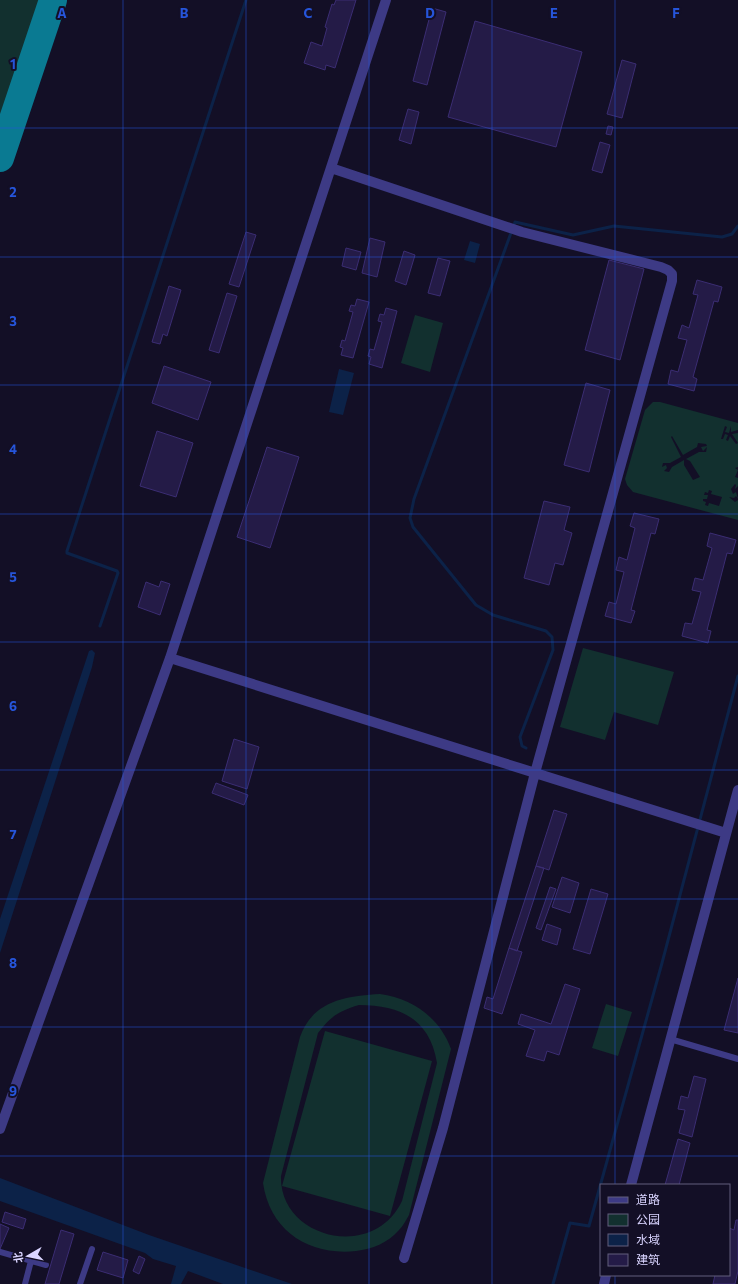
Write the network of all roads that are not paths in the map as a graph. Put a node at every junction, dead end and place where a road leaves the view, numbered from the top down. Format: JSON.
{"nodes":[{"id":1,"x":386,"y":0,"type":"edge"},
{"id":2,"x":331,"y":168,"type":"junction"},
{"id":3,"x":170,"y":658,"type":"junction"},
{"id":4,"x":535,"y":773,"type":"junction"},
{"id":5,"x":738,"y":790,"type":"edge"},
{"id":6,"x":726,"y":834,"type":"junction"},
{"id":7,"x":670,"y":1039,"type":"junction"},
{"id":8,"x":738,"y":1059,"type":"edge"},
{"id":9,"x":0,"y":1129,"type":"edge"},
{"id":10,"x":631,"y":1184,"type":"edge"},
{"id":11,"x":92,"y":1249,"type":"dead end"},
{"id":12,"x":0,"y":1252,"type":"edge"},
{"id":13,"x":404,"y":1258,"type":"dead end"},
{"id":14,"x":31,"y":1261,"type":"junction"},
{"id":15,"x":46,"y":1265,"type":"dead end"},
{"id":16,"x":25,"y":1284,"type":"edge"},
{"id":17,"x":80,"y":1284,"type":"edge"}],
"edges":[{"from":1,"to":2,"type":"street"},
{"from":2,"to":3,"type":"street"},
{"from":2,"to":4,"type":"street"},
{"from":3,"to":4,"type":"street"},
{"from":3,"to":9,"type":"street"},
{"from":4,"to":6,"type":"street"},
{"from":4,"to":13,"type":"street"},
{"from":5,"to":6,"type":"street"},
{"from":6,"to":7,"type":"street"},
{"from":7,"to":8,"type":"lane"},
{"from":7,"to":10,"type":"street"},
{"from":11,"to":17,"type":"lane"},
{"from":12,"to":14,"type":"lane"},
{"from":14,"to":15,"type":"lane"},
{"from":14,"to":16,"type":"lane"}]}
